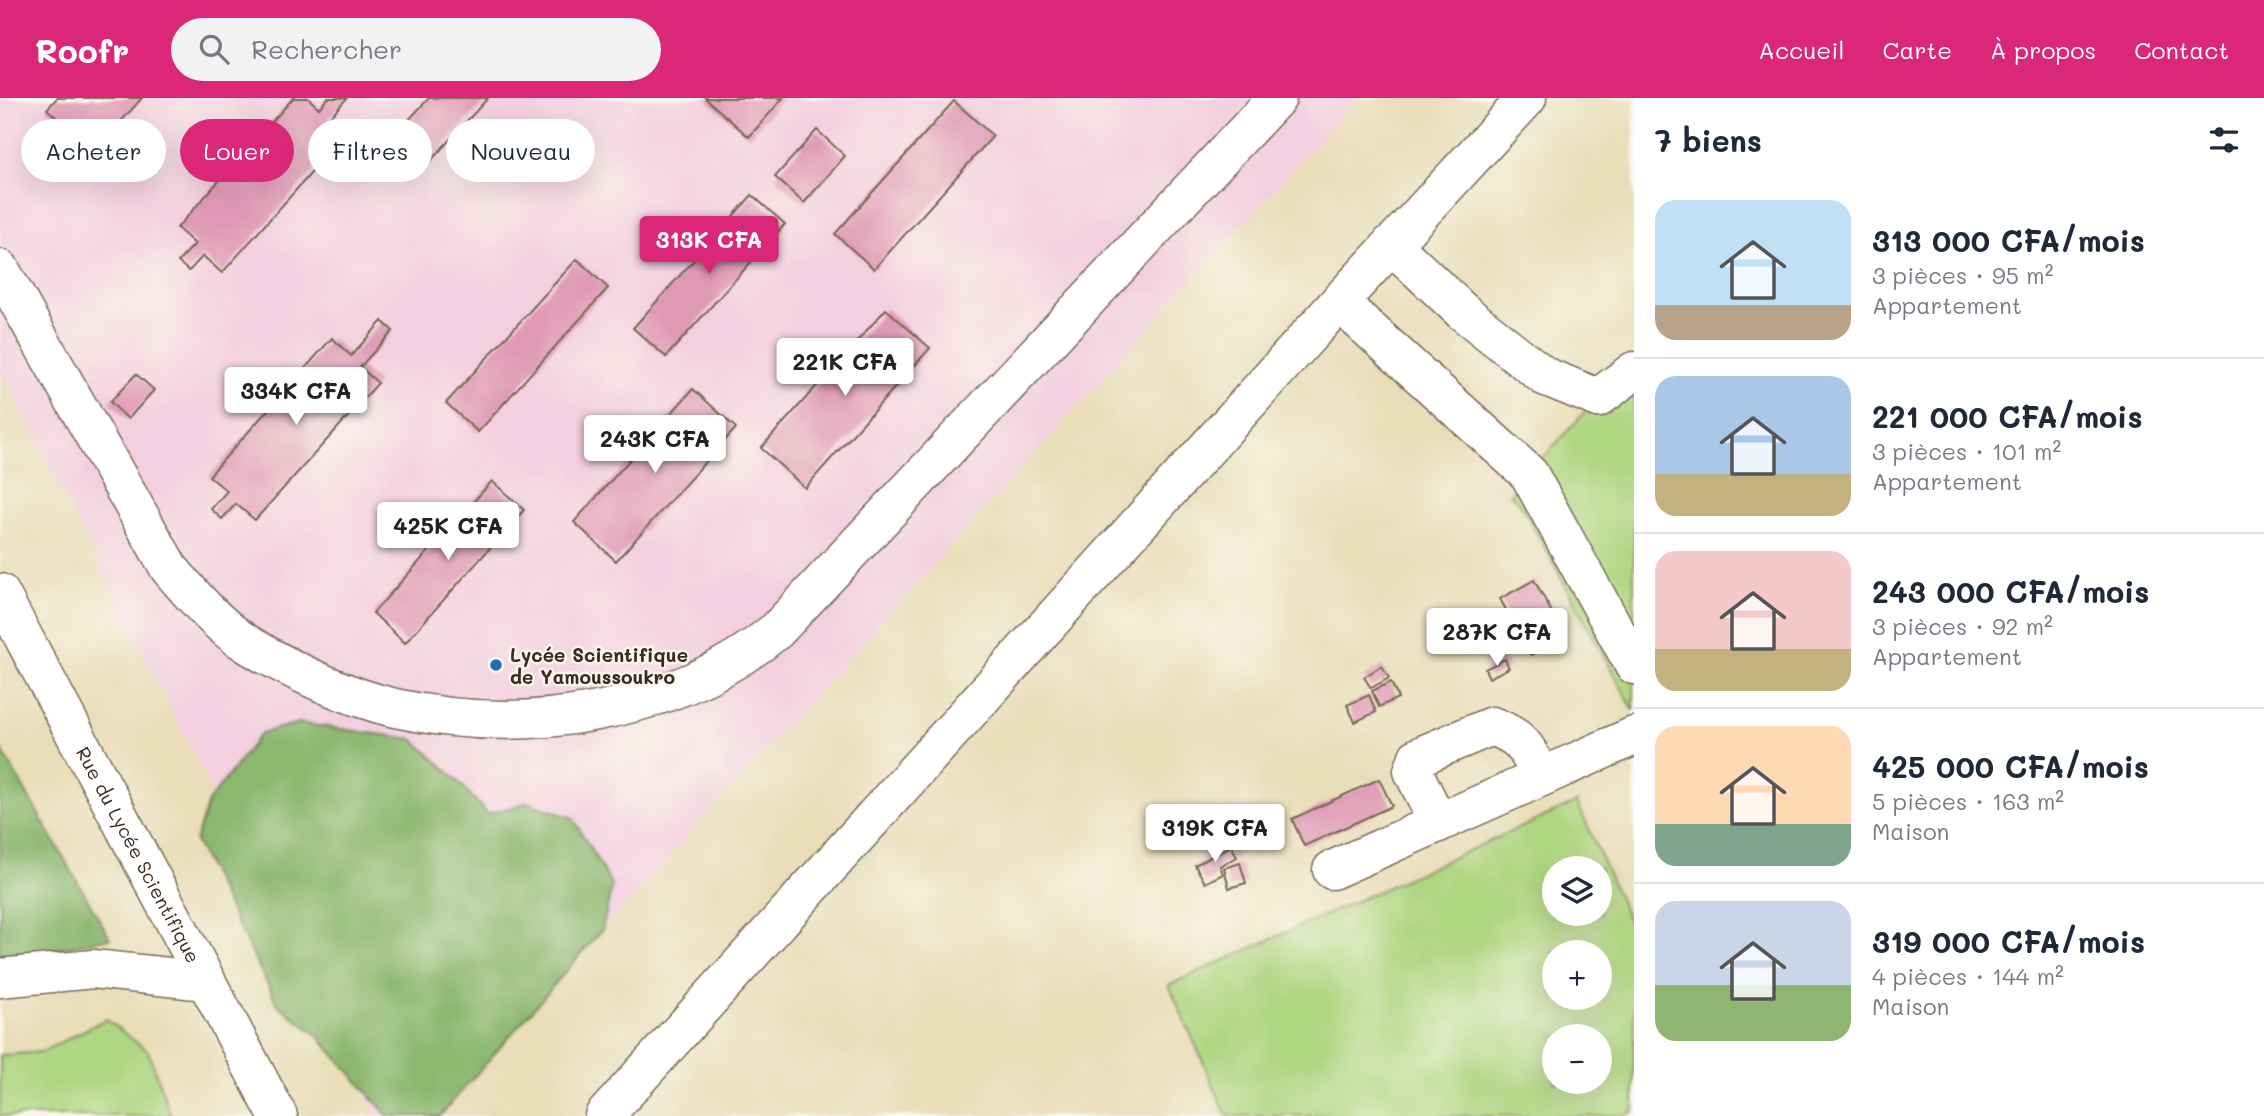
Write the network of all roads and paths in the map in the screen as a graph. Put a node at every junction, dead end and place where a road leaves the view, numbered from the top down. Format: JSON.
{"nodes":[{"id":1,"x":1277,"y":98,"type":"edge"},
{"id":2,"x":1527,"y":98,"type":"edge"},
{"id":3,"x":1391,"y":244,"type":"junction"},
{"id":4,"x":0,"y":269,"type":"edge"},
{"id":5,"x":1339,"y":302,"type":"junction"},
{"id":6,"x":1634,"y":371,"type":"edge"},
{"id":7,"x":0,"y":593,"type":"edge"},
{"id":8,"x":1634,"y":665,"type":"edge"},
{"id":9,"x":1634,"y":736,"type":"edge"},
{"id":10,"x":1541,"y":777,"type":"junction"},
{"id":11,"x":1438,"y":823,"type":"junction"},
{"id":12,"x":1332,"y":870,"type":"dead end"},
{"id":13,"x":0,"y":978,"type":"edge"},
{"id":14,"x":206,"y":981,"type":"junction"},
{"id":15,"x":278,"y":1116,"type":"edge"},
{"id":16,"x":604,"y":1116,"type":"edge"}],
"edges":[{"from":1,"to":4,"type":"street"},
{"from":2,"to":3,"type":"street"},
{"from":3,"to":5,"type":"street"},
{"from":3,"to":6,"type":"street"},
{"from":5,"to":8,"type":"street"},
{"from":5,"to":16,"type":"street"},
{"from":7,"to":14,"type":"street","name":"Rue du Lycée Scientifique"},
{"from":9,"to":10,"type":"street"},
{"from":10,"to":11,"type":"street"},
{"from":10,"to":11,"type":"street"},
{"from":11,"to":12,"type":"street"},
{"from":13,"to":14,"type":"street"},
{"from":14,"to":15,"type":"street","name":"Rue du Lycée Scientifique"}]}
